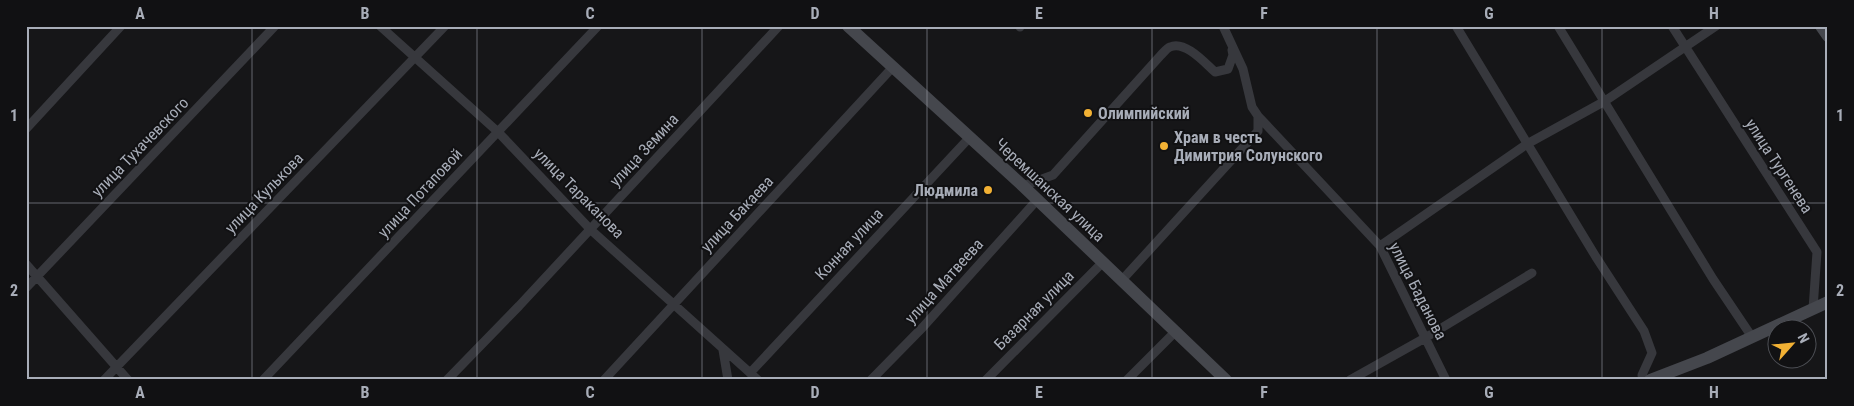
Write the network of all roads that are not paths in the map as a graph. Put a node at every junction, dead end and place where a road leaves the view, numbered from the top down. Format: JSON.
{"nodes":[{"id":1,"x":121,"y":26,"type":"edge"},
{"id":2,"x":275,"y":26,"type":"edge"},
{"id":3,"x":380,"y":26,"type":"edge"},
{"id":4,"x":446,"y":26,"type":"edge"},
{"id":5,"x":598,"y":26,"type":"edge"},
{"id":6,"x":780,"y":26,"type":"edge"},
{"id":7,"x":848,"y":26,"type":"edge"},
{"id":8,"x":1223,"y":26,"type":"edge"},
{"id":9,"x":1456,"y":26,"type":"edge"},
{"id":10,"x":1558,"y":26,"type":"edge"},
{"id":11,"x":1672,"y":26,"type":"edge"},
{"id":12,"x":1716,"y":26,"type":"edge"},
{"id":13,"x":1822,"y":26,"type":"edge"},
{"id":14,"x":1828,"y":36,"type":"edge"},
{"id":15,"x":1230,"y":42,"type":"junction"},
{"id":16,"x":1686,"y":47,"type":"junction"},
{"id":17,"x":415,"y":59,"type":"junction"},
{"id":18,"x":892,"y":68,"type":"junction"},
{"id":19,"x":1605,"y":101,"type":"junction"},
{"id":20,"x":1258,"y":116,"type":"junction"},
{"id":21,"x":26,"y":129,"type":"edge"},
{"id":22,"x":498,"y":132,"type":"junction"},
{"id":23,"x":970,"y":137,"type":"junction"},
{"id":24,"x":1527,"y":144,"type":"junction"},
{"id":25,"x":1023,"y":186,"type":"junction"},
{"id":26,"x":1037,"y":200,"type":"junction"},
{"id":27,"x":591,"y":230,"type":"junction"},
{"id":28,"x":1380,"y":246,"type":"junction"},
{"id":29,"x":1103,"y":262,"type":"junction"},
{"id":30,"x":26,"y":264,"type":"edge"},
{"id":31,"x":1532,"y":273,"type":"dead end"},
{"id":32,"x":37,"y":277,"type":"junction"},
{"id":33,"x":1122,"y":280,"type":"junction"},
{"id":34,"x":26,"y":288,"type":"edge"},
{"id":35,"x":1828,"y":302,"type":"edge"},
{"id":36,"x":674,"y":305,"type":"junction"},
{"id":37,"x":1813,"y":309,"type":"junction"},
{"id":38,"x":1176,"y":331,"type":"junction"},
{"id":39,"x":1752,"y":337,"type":"junction"},
{"id":40,"x":1425,"y":338,"type":"junction"},
{"id":41,"x":723,"y":350,"type":"junction"},
{"id":42,"x":116,"y":367,"type":"junction"},
{"id":43,"x":750,"y":373,"type":"junction"},
{"id":44,"x":104,"y":380,"type":"edge"},
{"id":45,"x":128,"y":380,"type":"edge"},
{"id":46,"x":263,"y":380,"type":"edge"},
{"id":47,"x":447,"y":380,"type":"edge"},
{"id":48,"x":604,"y":380,"type":"edge"},
{"id":49,"x":728,"y":380,"type":"edge"},
{"id":50,"x":758,"y":380,"type":"edge"},
{"id":51,"x":871,"y":380,"type":"edge"},
{"id":52,"x":986,"y":380,"type":"edge"},
{"id":53,"x":1127,"y":380,"type":"edge"},
{"id":54,"x":1226,"y":380,"type":"edge"},
{"id":55,"x":1350,"y":380,"type":"edge"},
{"id":56,"x":1446,"y":380,"type":"edge"},
{"id":57,"x":1643,"y":380,"type":"edge"},
{"id":58,"x":1650,"y":380,"type":"edge"}],
"edges":[{"from":1,"to":21,"type":"street"},
{"from":2,"to":32,"type":"street","name":"улица Тухачевского"},
{"from":3,"to":17,"type":"street","name":"улица Тараканова"},
{"from":4,"to":17,"type":"street","name":"улица Кулькова"},
{"from":5,"to":22,"type":"street","name":"улица Потаповой"},
{"from":6,"to":27,"type":"street","name":"улица Земина"},
{"from":7,"to":18,"type":"main road","name":"Черемшанская улица"},
{"from":8,"to":15,"type":"street","name":"улица Баданова"},
{"from":9,"to":24,"type":"street"},
{"from":10,"to":19,"type":"street"},
{"from":11,"to":16,"type":"street","name":"улица Тургенева"},
{"from":12,"to":16,"type":"street"},
{"from":13,"to":14,"type":"main road"},
{"from":15,"to":20,"type":"street","name":"улица Баданова"},
{"from":15,"to":25,"type":"street"},
{"from":16,"to":19,"type":"street"},
{"from":16,"to":37,"type":"street","name":"улица Тургенева"},
{"from":17,"to":22,"type":"street","name":"улица Тараканова"},
{"from":17,"to":42,"type":"street","name":"улица Кулькова"},
{"from":18,"to":23,"type":"main road","name":"Черемшанская улица"},
{"from":18,"to":36,"type":"street","name":"улица Бакаева"},
{"from":19,"to":24,"type":"street"},
{"from":19,"to":39,"type":"street"},
{"from":20,"to":28,"type":"street","name":"улица Баданова"},
{"from":20,"to":33,"type":"street"},
{"from":22,"to":27,"type":"street","name":"улица Тараканова"},
{"from":22,"to":46,"type":"street","name":"улица Потаповой"},
{"from":23,"to":25,"type":"main road","name":"Черемшанская улица"},
{"from":23,"to":43,"type":"street","name":"Конная улица"},
{"from":24,"to":28,"type":"street"},
{"from":24,"to":57,"type":"street"},
{"from":25,"to":26,"type":"main road","name":"Черемшанская улица"},
{"from":26,"to":29,"type":"main road","name":"Черемшанская улица"},
{"from":26,"to":51,"type":"street","name":"улица Матвеева"},
{"from":27,"to":36,"type":"street","name":"улица Тараканова"},
{"from":27,"to":47,"type":"street","name":"улица Земина"},
{"from":28,"to":40,"type":"street","name":"улица Баданова"},
{"from":29,"to":33,"type":"main road","name":"Черемшанская улица"},
{"from":29,"to":52,"type":"street","name":"Базарная улица"},
{"from":30,"to":32,"type":"street"},
{"from":31,"to":40,"type":"street"},
{"from":32,"to":34,"type":"street","name":"улица Тухачевского"},
{"from":32,"to":42,"type":"street"},
{"from":33,"to":38,"type":"main road","name":"Черемшанская улица"},
{"from":35,"to":37,"type":"main road"},
{"from":36,"to":41,"type":"street","name":"улица Тараканова"},
{"from":36,"to":48,"type":"street","name":"улица Бакаева"},
{"from":37,"to":39,"type":"main road"},
{"from":38,"to":53,"type":"street"},
{"from":38,"to":54,"type":"main road","name":"Черемшанская улица"},
{"from":39,"to":58,"type":"main road"},
{"from":40,"to":55,"type":"street"},
{"from":40,"to":56,"type":"street","name":"улица Баданова"},
{"from":41,"to":43,"type":"street","name":"улица Тараканова"},
{"from":41,"to":49,"type":"street"},
{"from":42,"to":44,"type":"street","name":"улица Кулькова"},
{"from":42,"to":45,"type":"street"},
{"from":43,"to":50,"type":"street","name":"улица Тараканова"}]}
